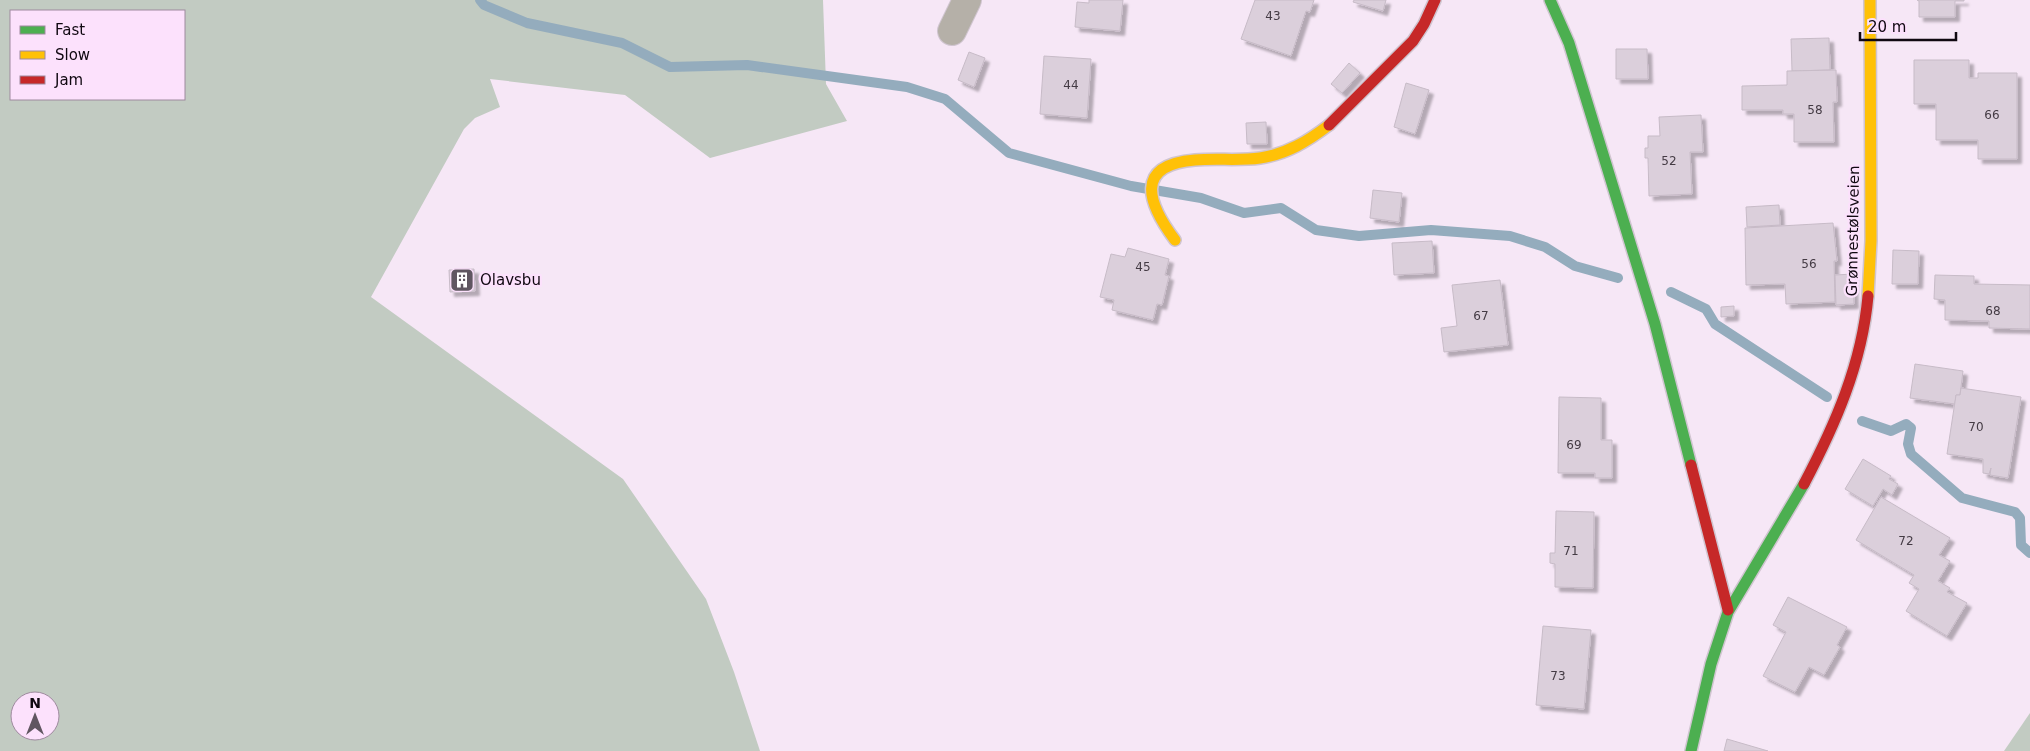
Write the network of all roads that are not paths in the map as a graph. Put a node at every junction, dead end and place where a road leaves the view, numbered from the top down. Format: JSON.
{"nodes":[{"id":1,"x":967,"y":0,"type":"edge"},
{"id":2,"x":1435,"y":0,"type":"edge"},
{"id":3,"x":1550,"y":0,"type":"edge"},
{"id":4,"x":1870,"y":0,"type":"edge"},
{"id":5,"x":952,"y":31,"type":"dead end"},
{"id":6,"x":1175,"y":240,"type":"dead end"},
{"id":7,"x":1728,"y":610,"type":"junction"},
{"id":8,"x":1691,"y":751,"type":"edge"}],
"edges":[{"from":1,"to":5,"type":"street"},
{"from":2,"to":6,"type":"street"},
{"from":3,"to":7,"type":"street"},
{"from":4,"to":7,"type":"street","name":"Grønnestølsveien"},
{"from":7,"to":8,"type":"street","name":"Grønnestølsveien"}]}
